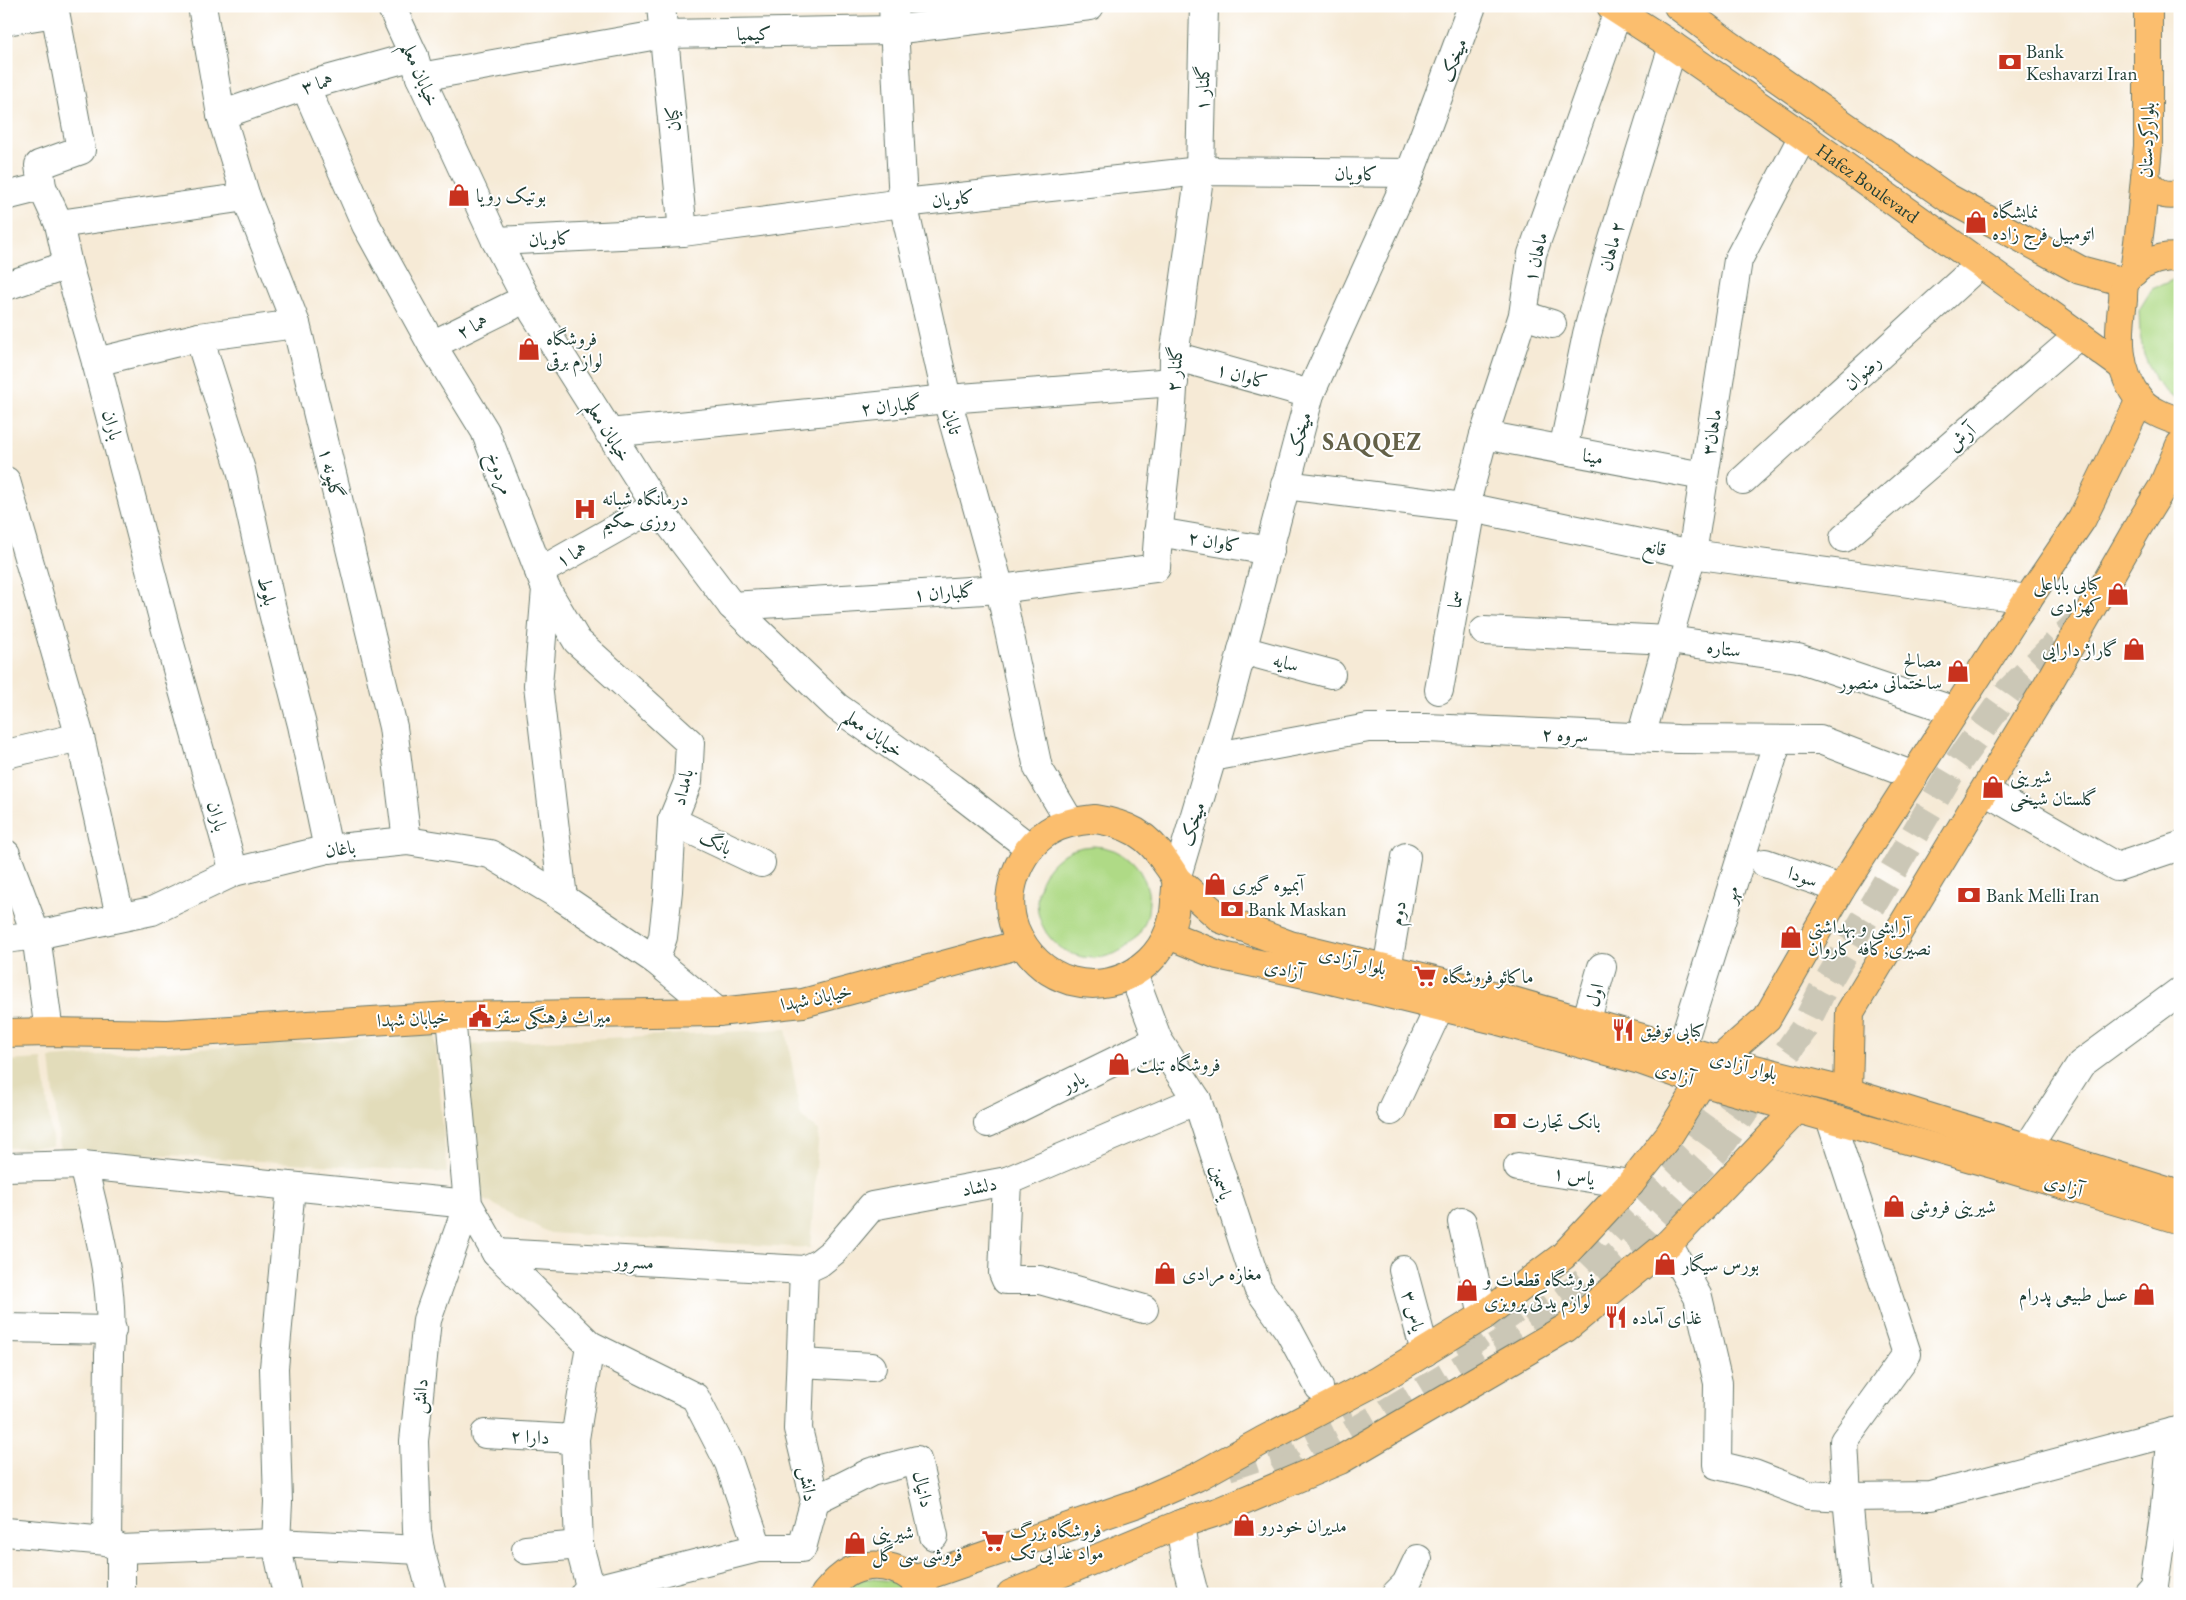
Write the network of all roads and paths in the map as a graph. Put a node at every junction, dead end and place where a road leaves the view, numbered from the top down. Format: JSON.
{"nodes":[{"id":1,"x":202,"y":6,"type":"edge"},
{"id":2,"x":391,"y":6,"type":"edge"},
{"id":3,"x":661,"y":6,"type":"edge"},
{"id":4,"x":1090,"y":6,"type":"edge"},
{"id":5,"x":1204,"y":6,"type":"edge"},
{"id":6,"x":1472,"y":6,"type":"edge"},
{"id":7,"x":1678,"y":6,"type":"edge"},
{"id":8,"x":2148,"y":6,"type":"edge"},
{"id":9,"x":1614,"y":9,"type":"edge"},
{"id":10,"x":55,"y":10,"type":"edge"},
{"id":11,"x":893,"y":18,"type":"edge"},
{"id":12,"x":6,"y":20,"type":"edge"},
{"id":13,"x":663,"y":34,"type":"junction"},
{"id":14,"x":1673,"y":46,"type":"junction"},
{"id":15,"x":417,"y":66,"type":"junction"},
{"id":16,"x":305,"y":86,"type":"junction"},
{"id":17,"x":222,"y":115,"type":"junction"},
{"id":18,"x":1803,"y":136,"type":"junction"},
{"id":19,"x":1200,"y":170,"type":"junction"},
{"id":20,"x":1410,"y":173,"type":"junction"},
{"id":21,"x":2145,"y":178,"type":"junction"},
{"id":22,"x":42,"y":187,"type":"junction"},
{"id":23,"x":2180,"y":194,"type":"edge"},
{"id":24,"x":6,"y":196,"type":"edge"},
{"id":25,"x":246,"y":197,"type":"junction"},
{"id":26,"x":903,"y":204,"type":"junction"},
{"id":27,"x":59,"y":224,"type":"junction"},
{"id":28,"x":684,"y":232,"type":"junction"},
{"id":29,"x":496,"y":241,"type":"junction"},
{"id":30,"x":2180,"y":258,"type":"edge"},
{"id":31,"x":1980,"y":264,"type":"junction"},
{"id":32,"x":68,"y":265,"type":"junction"},
{"id":33,"x":2129,"y":277,"type":"junction"},
{"id":34,"x":6,"y":286,"type":"edge"},
{"id":35,"x":511,"y":306,"type":"dead end"},
{"id":36,"x":1523,"y":315,"type":"junction"},
{"id":37,"x":296,"y":324,"type":"junction"},
{"id":38,"x":1552,"y":324,"type":"dead end"},
{"id":39,"x":2079,"y":335,"type":"junction"},
{"id":40,"x":198,"y":337,"type":"junction"},
{"id":41,"x":432,"y":346,"type":"junction"},
{"id":42,"x":96,"y":362,"type":"junction"},
{"id":43,"x":2122,"y":366,"type":"junction"},
{"id":44,"x":1174,"y":369,"type":"junction"},
{"id":45,"x":1310,"y":394,"type":"junction"},
{"id":46,"x":947,"y":400,"type":"junction"},
{"id":47,"x":2140,"y":400,"type":"junction"},
{"id":48,"x":2180,"y":422,"type":"edge"},
{"id":49,"x":609,"y":433,"type":"junction"},
{"id":50,"x":1484,"y":435,"type":"junction"},
{"id":51,"x":2180,"y":445,"type":"edge"},
{"id":52,"x":1563,"y":450,"type":"junction"},
{"id":53,"x":1703,"y":476,"type":"junction"},
{"id":54,"x":1743,"y":480,"type":"dead end"},
{"id":55,"x":6,"y":481,"type":"edge"},
{"id":56,"x":1285,"y":485,"type":"junction"},
{"id":57,"x":656,"y":506,"type":"junction"},
{"id":58,"x":1469,"y":508,"type":"junction"},
{"id":59,"x":1158,"y":532,"type":"junction"},
{"id":60,"x":1844,"y":538,"type":"dead end"},
{"id":61,"x":1270,"y":551,"type":"junction"},
{"id":62,"x":1692,"y":554,"type":"junction"},
{"id":63,"x":1156,"y":568,"type":"joint"},
{"id":64,"x":543,"y":580,"type":"junction"},
{"id":65,"x":1000,"y":589,"type":"junction"},
{"id":66,"x":2028,"y":599,"type":"junction"},
{"id":67,"x":732,"y":606,"type":"junction"},
{"id":68,"x":1484,"y":630,"type":"dead end"},
{"id":69,"x":1669,"y":640,"type":"junction"},
{"id":70,"x":1242,"y":650,"type":"junction"},
{"id":71,"x":1330,"y":674,"type":"dead end"},
{"id":72,"x":1439,"y":690,"type":"dead end"},
{"id":73,"x":1955,"y":710,"type":"junction"},
{"id":74,"x":80,"y":737,"type":"junction"},
{"id":75,"x":1640,"y":737,"type":"junction"},
{"id":76,"x":1778,"y":740,"type":"junction"},
{"id":77,"x":6,"y":754,"type":"edge"},
{"id":78,"x":1212,"y":757,"type":"junction"},
{"id":79,"x":1914,"y":776,"type":"junction"},
{"id":80,"x":1984,"y":791,"type":"junction"},
{"id":81,"x":672,"y":822,"type":"junction"},
{"id":82,"x":1070,"y":822,"type":"junction"},
{"id":83,"x":407,"y":841,"type":"junction"},
{"id":84,"x":2180,"y":846,"type":"edge"},
{"id":85,"x":1030,"y":848,"type":"junction"},
{"id":86,"x":328,"y":849,"type":"junction"},
{"id":87,"x":6,"y":854,"type":"edge"},
{"id":88,"x":1406,"y":858,"type":"dead end"},
{"id":89,"x":761,"y":863,"type":"dead end"},
{"id":90,"x":1765,"y":863,"type":"dead end"},
{"id":91,"x":234,"y":872,"type":"junction"},
{"id":92,"x":1176,"y":878,"type":"junction"},
{"id":93,"x":1841,"y":889,"type":"junction"},
{"id":94,"x":562,"y":898,"type":"junction"},
{"id":95,"x":120,"y":916,"type":"junction"},
{"id":96,"x":36,"y":935,"type":"junction"},
{"id":97,"x":1169,"y":935,"type":"junction"},
{"id":98,"x":6,"y":939,"type":"edge"},
{"id":99,"x":1021,"y":944,"type":"junction"},
{"id":100,"x":655,"y":960,"type":"junction"},
{"id":101,"x":1602,"y":967,"type":"dead end"},
{"id":102,"x":1387,"y":969,"type":"junction"},
{"id":103,"x":1133,"y":974,"type":"junction"},
{"id":104,"x":2180,"y":991,"type":"edge"},
{"id":105,"x":1440,"y":1006,"type":"junction"},
{"id":106,"x":718,"y":1012,"type":"junction"},
{"id":107,"x":451,"y":1016,"type":"junction"},
{"id":108,"x":1586,"y":1022,"type":"junction"},
{"id":109,"x":49,"y":1032,"type":"junction"},
{"id":110,"x":6,"y":1033,"type":"edge"},
{"id":111,"x":1158,"y":1040,"type":"junction"},
{"id":112,"x":1682,"y":1049,"type":"junction"},
{"id":113,"x":1719,"y":1060,"type":"junction"},
{"id":114,"x":1702,"y":1082,"type":"junction"},
{"id":115,"x":1848,"y":1092,"type":"junction"},
{"id":116,"x":1196,"y":1100,"type":"junction"},
{"id":117,"x":1797,"y":1109,"type":"junction"},
{"id":118,"x":1391,"y":1112,"type":"dead end"},
{"id":119,"x":1830,"y":1118,"type":"junction"},
{"id":120,"x":988,"y":1123,"type":"dead end"},
{"id":121,"x":2032,"y":1150,"type":"junction"},
{"id":122,"x":83,"y":1165,"type":"junction"},
{"id":123,"x":1518,"y":1166,"type":"dead end"},
{"id":124,"x":6,"y":1167,"type":"edge"},
{"id":125,"x":1006,"y":1181,"type":"junction"},
{"id":126,"x":1630,"y":1184,"type":"junction"},
{"id":127,"x":291,"y":1186,"type":"junction"},
{"id":128,"x":2180,"y":1195,"type":"edge"},
{"id":129,"x":468,"y":1204,"type":"junction"},
{"id":130,"x":2180,"y":1220,"type":"edge"},
{"id":131,"x":1462,"y":1222,"type":"dead end"},
{"id":132,"x":1668,"y":1244,"type":"junction"},
{"id":133,"x":496,"y":1253,"type":"junction"},
{"id":134,"x":804,"y":1270,"type":"junction"},
{"id":135,"x":1403,"y":1270,"type":"dead end"},
{"id":136,"x":1144,"y":1309,"type":"dead end"},
{"id":137,"x":1483,"y":1316,"type":"junction"},
{"id":138,"x":6,"y":1328,"type":"edge"},
{"id":139,"x":112,"y":1330,"type":"junction"},
{"id":140,"x":590,"y":1345,"type":"junction"},
{"id":141,"x":1425,"y":1352,"type":"junction"},
{"id":142,"x":801,"y":1363,"type":"junction"},
{"id":143,"x":872,"y":1367,"type":"dead end"},
{"id":144,"x":1318,"y":1387,"type":"dead end"},
{"id":145,"x":2176,"y":1431,"type":"edge"},
{"id":146,"x":485,"y":1434,"type":"dead end"},
{"id":147,"x":575,"y":1439,"type":"junction"},
{"id":148,"x":1847,"y":1497,"type":"junction"},
{"id":149,"x":815,"y":1500,"type":"junction"},
{"id":150,"x":1180,"y":1524,"type":"junction"},
{"id":151,"x":6,"y":1532,"type":"edge"},
{"id":152,"x":934,"y":1536,"type":"dead end"},
{"id":153,"x":276,"y":1543,"type":"junction"},
{"id":154,"x":114,"y":1545,"type":"junction"},
{"id":155,"x":579,"y":1545,"type":"junction"},
{"id":156,"x":758,"y":1548,"type":"junction"},
{"id":157,"x":420,"y":1550,"type":"junction"},
{"id":158,"x":526,"y":1550,"type":"dead end"},
{"id":159,"x":1418,"y":1559,"type":"dead end"},
{"id":160,"x":920,"y":1587,"type":"edge"},
{"id":161,"x":588,"y":1592,"type":"edge"},
{"id":162,"x":121,"y":1594,"type":"edge"},
{"id":163,"x":287,"y":1594,"type":"edge"},
{"id":164,"x":432,"y":1594,"type":"edge"},
{"id":165,"x":825,"y":1594,"type":"edge"},
{"id":166,"x":1011,"y":1594,"type":"edge"},
{"id":167,"x":1194,"y":1594,"type":"edge"},
{"id":168,"x":1396,"y":1594,"type":"edge"},
{"id":169,"x":1856,"y":1594,"type":"edge"},
{"id":170,"x":2147,"y":1594,"type":"edge"}],
"edges":[{"from":1,"to":17,"type":"street","name":"گلپونه ۱"},
{"from":2,"to":15,"type":"street","name":"خیابان معلم"},
{"from":3,"to":13,"type":"street","name":"کیان"},
{"from":4,"to":11,"type":"street","name":"کیمیا"},
{"from":5,"to":19,"type":"street","name":"گلنار ۱"},
{"from":6,"to":20,"type":"street","name":"میخک"},
{"from":7,"to":33,"type":"main road","name":"Hafez Boulevard"},
{"from":8,"to":21,"type":"main road","name":"بلوارکردستان"},
{"from":9,"to":14,"type":"main road","name":"Hafez Boulevard"},
{"from":9,"to":36,"type":"street","name":"ماهان ۱"},
{"from":10,"to":12,"type":"street"},
{"from":10,"to":22,"type":"street","name":"باران"},
{"from":11,"to":13,"type":"street","name":"کیمیا"},
{"from":11,"to":26,"type":"street","name":"تابان"},
{"from":13,"to":15,"type":"street","name":"کیمیا"},
{"from":13,"to":28,"type":"street","name":"کیان"},
{"from":14,"to":18,"type":"main road","name":"Hafez Boulevard"},
{"from":14,"to":52,"type":"street","name":"٢ ماهان"},
{"from":15,"to":16,"type":"street","name":"هما ۳"},
{"from":15,"to":29,"type":"street","name":"خیابان معلم"},
{"from":16,"to":17,"type":"street","name":"هما ۳"},
{"from":16,"to":41,"type":"street","name":"مردوخ"},
{"from":17,"to":25,"type":"street","name":"گلپونه ۱"},
{"from":18,"to":31,"type":"main road","name":"Hafez Boulevard"},
{"from":18,"to":53,"type":"street","name":"ماهان۳"},
{"from":19,"to":20,"type":"street","name":"کاویان"},
{"from":19,"to":26,"type":"street","name":"کاویان"},
{"from":19,"to":44,"type":"street","name":"گلنار ۲"},
{"from":20,"to":45,"type":"street","name":"میخک"},
{"from":21,"to":23,"type":"main road"},
{"from":21,"to":33,"type":"main road","name":"بلوارکردستان"},
{"from":22,"to":24,"type":"street"},
{"from":22,"to":27,"type":"street","name":"باران"},
{"from":25,"to":27,"type":"street"},
{"from":25,"to":37,"type":"street","name":"گلپونه ۱"},
{"from":26,"to":28,"type":"street","name":"کاویان"},
{"from":26,"to":46,"type":"street","name":"تابان"},
{"from":27,"to":32,"type":"street","name":"باران"},
{"from":28,"to":29,"type":"street","name":"کاویان"},
{"from":29,"to":49,"type":"street","name":"خیابان معلم"},
{"from":30,"to":33,"type":"main road"},
{"from":31,"to":39,"type":"main road","name":"Hafez Boulevard"},
{"from":31,"to":54,"type":"street","name":"رضوان"},
{"from":32,"to":34,"type":"street"},
{"from":32,"to":42,"type":"street","name":"باران"},
{"from":33,"to":43,"type":"main road","name":"بلوارکردستان"},
{"from":35,"to":41,"type":"street","name":"هما ۲"},
{"from":36,"to":38,"type":"street"},
{"from":36,"to":50,"type":"street","name":"ماهان ۱"},
{"from":37,"to":40,"type":"street"},
{"from":37,"to":83,"type":"street","name":"گلپونه ۱"},
{"from":39,"to":43,"type":"main road","name":"Hafez Boulevard"},
{"from":39,"to":60,"type":"street","name":"آرش"},
{"from":40,"to":42,"type":"street"},
{"from":40,"to":86,"type":"street","name":"بلوط"},
{"from":41,"to":64,"type":"street","name":"مردوخ"},
{"from":42,"to":91,"type":"street","name":"باران"},
{"from":43,"to":47,"type":"main road"},
{"from":44,"to":45,"type":"street","name":"کاوان ۱"},
{"from":44,"to":46,"type":"street","name":"گلباران ۲"},
{"from":44,"to":59,"type":"street","name":"گلنار ۲"},
{"from":45,"to":56,"type":"street","name":"میخک"},
{"from":46,"to":49,"type":"street","name":"گلباران ۲"},
{"from":46,"to":65,"type":"street","name":"تابان"},
{"from":47,"to":48,"type":"main road"},
{"from":47,"to":66,"type":"main road"},
{"from":49,"to":57,"type":"street","name":"خیابان معلم"},
{"from":50,"to":52,"type":"street","name":"مینا"},
{"from":50,"to":58,"type":"street","name":"ماهان ۱"},
{"from":51,"to":80,"type":"main road"},
{"from":52,"to":53,"type":"street","name":"مینا"},
{"from":53,"to":62,"type":"street","name":"ماهان۳"},
{"from":55,"to":74,"type":"street"},
{"from":56,"to":58,"type":"street","name":"قانع"},
{"from":56,"to":61,"type":"street","name":"میخک"},
{"from":57,"to":64,"type":"street","name":"هما ۱"},
{"from":57,"to":67,"type":"street","name":"خیابان معلم"},
{"from":58,"to":62,"type":"street","name":"قانع"},
{"from":58,"to":72,"type":"street","name":"سما"},
{"from":59,"to":61,"type":"street","name":"کاوان ۲"},
{"from":59,"to":63,"type":"street","name":"گلنار ۲"},
{"from":61,"to":70,"type":"street","name":"میخک"},
{"from":62,"to":66,"type":"street","name":"قانع"},
{"from":62,"to":69,"type":"street","name":"ماهان۳"},
{"from":63,"to":65,"type":"street","name":"گلباران ۱"},
{"from":64,"to":81,"type":"street","name":"بامداد"},
{"from":64,"to":94,"type":"street","name":"مردوخ"},
{"from":65,"to":67,"type":"street","name":"گلباران ۱"},
{"from":65,"to":82,"type":"street","name":"تابان"},
{"from":66,"to":73,"type":"main road"},
{"from":67,"to":85,"type":"street","name":"خیابان معلم"},
{"from":68,"to":69,"type":"street","name":"ستاره"},
{"from":69,"to":73,"type":"street","name":"ستاره"},
{"from":69,"to":75,"type":"street","name":"ماهان۳"},
{"from":70,"to":71,"type":"street","name":"سایه"},
{"from":70,"to":78,"type":"street","name":"میخک"},
{"from":73,"to":79,"type":"main road"},
{"from":74,"to":77,"type":"street"},
{"from":74,"to":95,"type":"street"},
{"from":75,"to":76,"type":"street","name":"سروه ۲"},
{"from":75,"to":78,"type":"street","name":"سروه ۲"},
{"from":76,"to":79,"type":"street","name":"سروه ۲"},
{"from":76,"to":112,"type":"street","name":"مهر"},
{"from":78,"to":92,"type":"street","name":"میخک"},
{"from":79,"to":93,"type":"main road"},
{"from":80,"to":84,"type":"street"},
{"from":80,"to":115,"type":"main road"},
{"from":81,"to":89,"type":"street","name":"بانگ"},
{"from":81,"to":100,"type":"street","name":"بامداد"},
{"from":82,"to":85,"type":"main road"},
{"from":82,"to":92,"type":"main road"},
{"from":83,"to":86,"type":"street","name":"باغان"},
{"from":83,"to":94,"type":"street","name":"باغان"},
{"from":85,"to":99,"type":"main road"},
{"from":86,"to":91,"type":"street","name":"باغان"},
{"from":87,"to":96,"type":"street"},
{"from":88,"to":102,"type":"street","name":"دوم"},
{"from":90,"to":93,"type":"street","name":"سودا"},
{"from":91,"to":95,"type":"street","name":"باغان"},
{"from":92,"to":97,"type":"main road"},
{"from":92,"to":102,"type":"main road","name":"بلوار آزادی"},
{"from":93,"to":113,"type":"main road"},
{"from":94,"to":100,"type":"street","name":"باغان"},
{"from":95,"to":96,"type":"street","name":"باغان"},
{"from":96,"to":98,"type":"street","name":"باغان"},
{"from":96,"to":109,"type":"street"},
{"from":97,"to":103,"type":"main road"},
{"from":97,"to":105,"type":"main road","name":"آزادی"},
{"from":99,"to":103,"type":"main road"},
{"from":99,"to":106,"type":"main road","name":"خیابان شهدا"},
{"from":100,"to":106,"type":"street"},
{"from":101,"to":108,"type":"street","name":"اول"},
{"from":102,"to":108,"type":"main road","name":"بلوار آزادی"},
{"from":103,"to":111,"type":"street","name":"یاسمین"},
{"from":104,"to":121,"type":"street"},
{"from":105,"to":114,"type":"main road","name":"آزادی"},
{"from":105,"to":118,"type":"street"},
{"from":106,"to":107,"type":"main road","name":"خیابان شهدا"},
{"from":107,"to":109,"type":"main road","name":"خیابان شهدا"},
{"from":107,"to":129,"type":"street"},
{"from":108,"to":112,"type":"main road","name":"بلوار آزادی"},
{"from":109,"to":110,"type":"main road","name":"خیابان شهدا"},
{"from":111,"to":116,"type":"street","name":"یاسمین"},
{"from":111,"to":120,"type":"street","name":"یاور"},
{"from":112,"to":113,"type":"main road","name":"بلوار آزادی"},
{"from":113,"to":115,"type":"main road","name":"بلوار آزادی"},
{"from":114,"to":117,"type":"main road","name":"آزادی"},
{"from":114,"to":126,"type":"main road"},
{"from":115,"to":121,"type":"main road","name":"بلوار آزادی"},
{"from":116,"to":125,"type":"street","name":"دلشاد"},
{"from":116,"to":144,"type":"street","name":"یاسمین"},
{"from":117,"to":119,"type":"main road","name":"آزادی"},
{"from":117,"to":132,"type":"main road"},
{"from":119,"to":130,"type":"main road","name":"آزادی"},
{"from":119,"to":148,"type":"street"},
{"from":121,"to":128,"type":"main road","name":"بلوار آزادی"},
{"from":122,"to":124,"type":"street"},
{"from":122,"to":127,"type":"street"},
{"from":122,"to":139,"type":"street"},
{"from":123,"to":126,"type":"street","name":"یاس ۱"},
{"from":125,"to":134,"type":"street","name":"دلشاد"},
{"from":125,"to":136,"type":"street"},
{"from":126,"to":137,"type":"main road"},
{"from":127,"to":129,"type":"street"},
{"from":127,"to":153,"type":"street"},
{"from":129,"to":133,"type":"street"},
{"from":129,"to":157,"type":"street","name":"دانش"},
{"from":131,"to":137,"type":"street"},
{"from":132,"to":148,"type":"street"},
{"from":132,"to":150,"type":"main road"},
{"from":133,"to":134,"type":"street","name":"مسرور"},
{"from":133,"to":140,"type":"street"},
{"from":134,"to":142,"type":"street","name":"دانش"},
{"from":135,"to":141,"type":"street","name":"یاس ۳"},
{"from":137,"to":141,"type":"main road"},
{"from":138,"to":139,"type":"street"},
{"from":139,"to":154,"type":"street"},
{"from":140,"to":147,"type":"street"},
{"from":140,"to":156,"type":"street"},
{"from":141,"to":160,"type":"main road"},
{"from":142,"to":143,"type":"street"},
{"from":142,"to":149,"type":"street","name":"دانش"},
{"from":145,"to":148,"type":"street"},
{"from":145,"to":170,"type":"street"},
{"from":146,"to":147,"type":"street","name":"دارا ۲"},
{"from":147,"to":155,"type":"street"},
{"from":148,"to":169,"type":"street"},
{"from":149,"to":152,"type":"street","name":"دانیال"},
{"from":149,"to":156,"type":"street","name":"دانش"},
{"from":150,"to":166,"type":"main road"},
{"from":150,"to":167,"type":"street"},
{"from":151,"to":154,"type":"street"},
{"from":153,"to":154,"type":"street"},
{"from":153,"to":157,"type":"street"},
{"from":153,"to":163,"type":"street"},
{"from":154,"to":162,"type":"street"},
{"from":155,"to":158,"type":"street"},
{"from":155,"to":161,"type":"street"},
{"from":156,"to":161,"type":"street"},
{"from":157,"to":164,"type":"street","name":"دانش"},
{"from":159,"to":168,"type":"street"},
{"from":160,"to":165,"type":"main road"}]}
